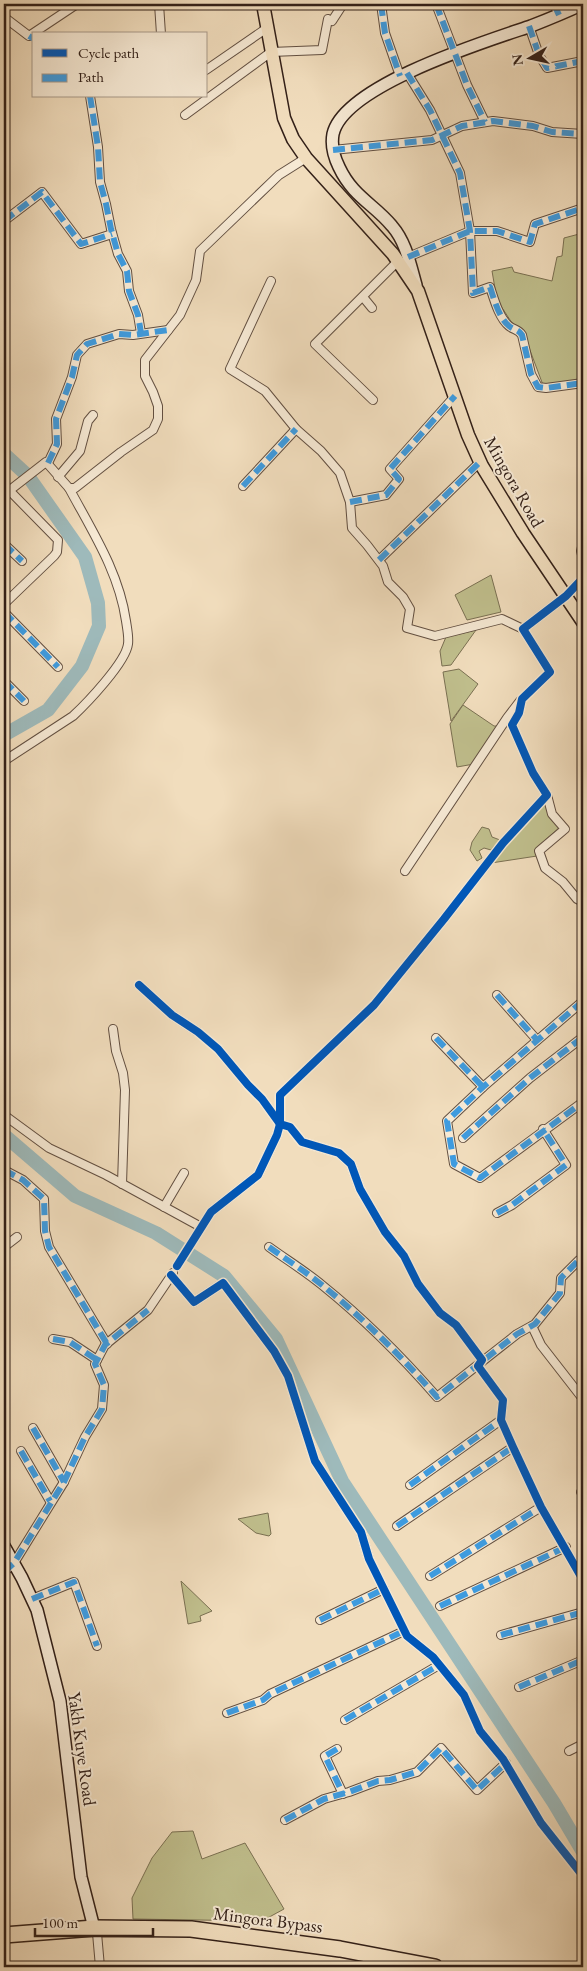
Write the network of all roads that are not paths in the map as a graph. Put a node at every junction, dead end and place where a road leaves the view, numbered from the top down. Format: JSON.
{"nodes":[{"id":1,"x":77,"y":4,"type":"edge"},
{"id":2,"x":159,"y":4,"type":"edge"},
{"id":3,"x":263,"y":4,"type":"edge"},
{"id":4,"x":343,"y":4,"type":"edge"},
{"id":5,"x":381,"y":4,"type":"edge"},
{"id":6,"x":436,"y":4,"type":"edge"},
{"id":7,"x":554,"y":4,"type":"edge"},
{"id":8,"x":583,"y":4,"type":"edge"},
{"id":9,"x":559,"y":15,"type":"junction"},
{"id":10,"x":4,"y":17,"type":"edge"},
{"id":11,"x":528,"y":26,"type":"junction"},
{"id":12,"x":267,"y":28,"type":"junction"},
{"id":13,"x":39,"y":32,"type":"edge"},
{"id":14,"x":161,"y":32,"type":"edge"},
{"id":15,"x":32,"y":37,"type":"edge"},
{"id":16,"x":455,"y":51,"type":"junction"},
{"id":17,"x":271,"y":52,"type":"junction"},
{"id":18,"x":583,"y":61,"type":"edge"},
{"id":19,"x":208,"y":69,"type":"edge"},
{"id":20,"x":404,"y":74,"type":"junction"},
{"id":21,"x":90,"y":98,"type":"edge"},
{"id":22,"x":185,"y":115,"type":"dead end"},
{"id":23,"x":485,"y":122,"type":"junction"},
{"id":24,"x":583,"y":134,"type":"edge"},
{"id":25,"x":441,"y":136,"type":"junction"},
{"id":26,"x":333,"y":150,"type":"junction"},
{"id":27,"x":306,"y":158,"type":"junction"},
{"id":28,"x":583,"y":208,"type":"edge"},
{"id":29,"x":4,"y":221,"type":"edge"},
{"id":30,"x":470,"y":231,"type":"junction"},
{"id":31,"x":112,"y":234,"type":"junction"},
{"id":32,"x":403,"y":259,"type":"junction"},
{"id":33,"x":271,"y":281,"type":"dead end"},
{"id":34,"x":363,"y":297,"type":"junction"},
{"id":35,"x":372,"y":308,"type":"dead end"},
{"id":36,"x":168,"y":330,"type":"junction"},
{"id":37,"x":141,"y":333,"type":"junction"},
{"id":38,"x":583,"y":383,"type":"edge"},
{"id":39,"x":455,"y":396,"type":"junction"},
{"id":40,"x":373,"y":400,"type":"dead end"},
{"id":41,"x":93,"y":415,"type":"dead end"},
{"id":42,"x":296,"y":429,"type":"junction"},
{"id":43,"x":480,"y":462,"type":"junction"},
{"id":44,"x":45,"y":464,"type":"junction"},
{"id":45,"x":58,"y":477,"type":"junction"},
{"id":46,"x":4,"y":485,"type":"edge"},
{"id":47,"x":243,"y":486,"type":"dead end"},
{"id":48,"x":69,"y":488,"type":"junction"},
{"id":49,"x":13,"y":489,"type":"junction"},
{"id":50,"x":350,"y":502,"type":"junction"},
{"id":51,"x":583,"y":543,"type":"edge"},
{"id":52,"x":4,"y":544,"type":"edge"},
{"id":53,"x":583,"y":559,"type":"edge"},
{"id":54,"x":379,"y":560,"type":"junction"},
{"id":55,"x":22,"y":561,"type":"dead end"},
{"id":56,"x":583,"y":578,"type":"edge"},
{"id":57,"x":566,"y":596,"type":"junction"},
{"id":58,"x":4,"y":604,"type":"edge"},
{"id":59,"x":4,"y":612,"type":"edge"},
{"id":60,"x":583,"y":622,"type":"edge"},
{"id":61,"x":524,"y":629,"type":"junction"},
{"id":62,"x":58,"y":666,"type":"dead end"},
{"id":63,"x":4,"y":681,"type":"edge"},
{"id":64,"x":522,"y":699,"type":"junction"},
{"id":65,"x":24,"y":701,"type":"dead end"},
{"id":66,"x":4,"y":761,"type":"edge"},
{"id":67,"x":547,"y":795,"type":"junction"},
{"id":68,"x":405,"y":871,"type":"dead end"},
{"id":69,"x":583,"y":902,"type":"edge"},
{"id":70,"x":139,"y":985,"type":"dead end"},
{"id":71,"x":497,"y":995,"type":"dead end"},
{"id":72,"x":583,"y":1001,"type":"edge"},
{"id":73,"x":113,"y":1029,"type":"dead end"},
{"id":74,"x":583,"y":1037,"type":"edge"},
{"id":75,"x":436,"y":1038,"type":"dead end"},
{"id":76,"x":538,"y":1040,"type":"junction"},
{"id":77,"x":483,"y":1086,"type":"junction"},
{"id":78,"x":583,"y":1102,"type":"edge"},
{"id":79,"x":4,"y":1116,"type":"edge"},
{"id":80,"x":280,"y":1124,"type":"junction"},
{"id":81,"x":543,"y":1129,"type":"junction"},
{"id":82,"x":463,"y":1138,"type":"dead end"},
{"id":83,"x":4,"y":1170,"type":"edge"},
{"id":84,"x":184,"y":1173,"type":"dead end"},
{"id":85,"x":122,"y":1184,"type":"junction"},
{"id":86,"x":164,"y":1207,"type":"junction"},
{"id":87,"x":497,"y":1213,"type":"dead end"},
{"id":88,"x":200,"y":1230,"type":"junction"},
{"id":89,"x":17,"y":1237,"type":"dead end"},
{"id":90,"x":4,"y":1247,"type":"edge"},
{"id":91,"x":269,"y":1247,"type":"dead end"},
{"id":92,"x":583,"y":1258,"type":"edge"},
{"id":93,"x":172,"y":1275,"type":"junction"},
{"id":94,"x":532,"y":1326,"type":"junction"},
{"id":95,"x":53,"y":1339,"type":"dead end"},
{"id":96,"x":107,"y":1344,"type":"junction"},
{"id":97,"x":97,"y":1360,"type":"junction"},
{"id":98,"x":478,"y":1366,"type":"junction"},
{"id":99,"x":583,"y":1399,"type":"edge"},
{"id":100,"x":501,"y":1420,"type":"junction"},
{"id":101,"x":33,"y":1428,"type":"dead end"},
{"id":102,"x":513,"y":1447,"type":"junction"},
{"id":103,"x":21,"y":1451,"type":"dead end"},
{"id":104,"x":64,"y":1482,"type":"junction"},
{"id":105,"x":410,"y":1485,"type":"dead end"},
{"id":106,"x":50,"y":1502,"type":"junction"},
{"id":107,"x":541,"y":1507,"type":"junction"},
{"id":108,"x":397,"y":1526,"type":"dead end"},
{"id":109,"x":4,"y":1546,"type":"edge"},
{"id":110,"x":566,"y":1547,"type":"junction"},
{"id":111,"x":14,"y":1563,"type":"junction"},
{"id":112,"x":4,"y":1572,"type":"edge"},
{"id":113,"x":430,"y":1576,"type":"dead end"},
{"id":114,"x":583,"y":1580,"type":"edge"},
{"id":115,"x":384,"y":1589,"type":"junction"},
{"id":116,"x":32,"y":1599,"type":"junction"},
{"id":117,"x":440,"y":1606,"type":"dead end"},
{"id":118,"x":583,"y":1612,"type":"edge"},
{"id":119,"x":320,"y":1620,"type":"dead end"},
{"id":120,"x":404,"y":1631,"type":"junction"},
{"id":121,"x":501,"y":1635,"type":"dead end"},
{"id":122,"x":97,"y":1646,"type":"dead end"},
{"id":123,"x":583,"y":1660,"type":"edge"},
{"id":124,"x":439,"y":1664,"type":"junction"},
{"id":125,"x":519,"y":1687,"type":"dead end"},
{"id":126,"x":227,"y":1713,"type":"dead end"},
{"id":127,"x":344,"y":1720,"type":"dead end"},
{"id":128,"x":583,"y":1744,"type":"edge"},
{"id":129,"x":336,"y":1750,"type":"dead end"},
{"id":130,"x":569,"y":1751,"type":"dead end"},
{"id":131,"x":506,"y":1763,"type":"junction"},
{"id":132,"x":343,"y":1794,"type":"junction"},
{"id":133,"x":285,"y":1820,"type":"dead end"},
{"id":134,"x":583,"y":1876,"type":"edge"},
{"id":135,"x":94,"y":1928,"type":"junction"},
{"id":136,"x":4,"y":1935,"type":"edge"},
{"id":137,"x":387,"y":1963,"type":"edge"},
{"id":138,"x":100,"y":1967,"type":"edge"},
{"id":139,"x":435,"y":1967,"type":"edge"}],
"edges":[{"from":1,"to":13,"type":"street"},
{"from":2,"to":14,"type":"street"},
{"from":3,"to":12,"type":"main road","name":"Mingora Road"},
{"from":4,"to":17,"type":"street"},
{"from":5,"to":20,"type":"street"},
{"from":6,"to":16,"type":"street"},
{"from":7,"to":9,"type":"street"},
{"from":8,"to":9,"type":"main road"},
{"from":9,"to":11,"type":"main road"},
{"from":10,"to":15,"type":"street"},
{"from":11,"to":16,"type":"main road"},
{"from":11,"to":18,"type":"street"},
{"from":12,"to":17,"type":"main road","name":"Mingora Road"},
{"from":12,"to":19,"type":"street"},
{"from":16,"to":20,"type":"main road"},
{"from":16,"to":23,"type":"street"},
{"from":17,"to":22,"type":"street"},
{"from":17,"to":27,"type":"main road","name":"Mingora Road"},
{"from":20,"to":25,"type":"street"},
{"from":20,"to":26,"type":"main road"},
{"from":21,"to":31,"type":"street"},
{"from":23,"to":24,"type":"street"},
{"from":23,"to":25,"type":"street"},
{"from":25,"to":26,"type":"street"},
{"from":25,"to":30,"type":"street"},
{"from":26,"to":32,"type":"main road"},
{"from":27,"to":32,"type":"main road","name":"Mingora Road"},
{"from":27,"to":36,"type":"street"},
{"from":28,"to":30,"type":"street"},
{"from":29,"to":31,"type":"street"},
{"from":30,"to":32,"type":"street"},
{"from":30,"to":38,"type":"street"},
{"from":31,"to":37,"type":"street"},
{"from":32,"to":34,"type":"street"},
{"from":32,"to":39,"type":"main road","name":"Mingora Road"},
{"from":33,"to":42,"type":"street"},
{"from":34,"to":35,"type":"street"},
{"from":34,"to":40,"type":"street"},
{"from":36,"to":37,"type":"street"},
{"from":36,"to":48,"type":"street"},
{"from":37,"to":44,"type":"street"},
{"from":39,"to":43,"type":"main road","name":"Mingora Road"},
{"from":39,"to":50,"type":"street"},
{"from":41,"to":45,"type":"street"},
{"from":42,"to":47,"type":"street"},
{"from":42,"to":50,"type":"street"},
{"from":43,"to":54,"type":"street"},
{"from":43,"to":57,"type":"main road","name":"Mingora Road"},
{"from":44,"to":45,"type":"street"},
{"from":44,"to":49,"type":"street"},
{"from":45,"to":48,"type":"street"},
{"from":46,"to":49,"type":"street"},
{"from":48,"to":66,"type":"street"},
{"from":49,"to":58,"type":"street"},
{"from":50,"to":54,"type":"street"},
{"from":51,"to":53,"type":"street"},
{"from":52,"to":55,"type":"street"},
{"from":54,"to":61,"type":"street"},
{"from":56,"to":57,"type":"street"},
{"from":57,"to":60,"type":"main road","name":"Mingora Road"},
{"from":57,"to":61,"type":"street"},
{"from":59,"to":62,"type":"street"},
{"from":61,"to":64,"type":"street"},
{"from":63,"to":65,"type":"street"},
{"from":64,"to":67,"type":"street"},
{"from":64,"to":68,"type":"street"},
{"from":67,"to":69,"type":"street"},
{"from":67,"to":80,"type":"street"},
{"from":70,"to":80,"type":"street"},
{"from":71,"to":76,"type":"street"},
{"from":72,"to":76,"type":"street"},
{"from":73,"to":85,"type":"street"},
{"from":74,"to":82,"type":"street"},
{"from":75,"to":77,"type":"street"},
{"from":76,"to":77,"type":"street"},
{"from":77,"to":81,"type":"street"},
{"from":78,"to":81,"type":"street"},
{"from":79,"to":85,"type":"street"},
{"from":80,"to":88,"type":"street"},
{"from":80,"to":98,"type":"street"},
{"from":81,"to":87,"type":"street"},
{"from":83,"to":96,"type":"street"},
{"from":84,"to":86,"type":"street"},
{"from":85,"to":86,"type":"street"},
{"from":86,"to":88,"type":"street"},
{"from":88,"to":93,"type":"street"},
{"from":89,"to":90,"type":"street"},
{"from":91,"to":98,"type":"street"},
{"from":92,"to":94,"type":"street"},
{"from":93,"to":96,"type":"street"},
{"from":93,"to":115,"type":"street"},
{"from":94,"to":98,"type":"street"},
{"from":94,"to":99,"type":"street"},
{"from":95,"to":97,"type":"street"},
{"from":96,"to":97,"type":"street"},
{"from":97,"to":104,"type":"street"},
{"from":98,"to":100,"type":"street"},
{"from":100,"to":102,"type":"street"},
{"from":100,"to":105,"type":"street"},
{"from":101,"to":104,"type":"street"},
{"from":102,"to":107,"type":"street"},
{"from":102,"to":108,"type":"street"},
{"from":103,"to":106,"type":"street"},
{"from":104,"to":106,"type":"street"},
{"from":106,"to":111,"type":"street"},
{"from":107,"to":110,"type":"street"},
{"from":107,"to":113,"type":"street"},
{"from":109,"to":111,"type":"main road","name":"Yakh Kuye Road"},
{"from":110,"to":114,"type":"street"},
{"from":110,"to":117,"type":"street"},
{"from":111,"to":112,"type":"street"},
{"from":111,"to":116,"type":"main road","name":"Yakh Kuye Road"},
{"from":115,"to":119,"type":"street"},
{"from":115,"to":120,"type":"street"},
{"from":116,"to":122,"type":"street"},
{"from":116,"to":135,"type":"main road","name":"Yakh Kuye Road"},
{"from":118,"to":121,"type":"street"},
{"from":120,"to":124,"type":"street"},
{"from":120,"to":126,"type":"street"},
{"from":123,"to":125,"type":"street"},
{"from":124,"to":127,"type":"street"},
{"from":124,"to":131,"type":"street"},
{"from":128,"to":130,"type":"street"},
{"from":129,"to":132,"type":"street"},
{"from":131,"to":132,"type":"street"},
{"from":131,"to":134,"type":"street"},
{"from":132,"to":133,"type":"street"},
{"from":135,"to":136,"type":"highway","name":"Mingora Bypass"},
{"from":135,"to":137,"type":"highway","name":"Mingora Bypass"},
{"from":135,"to":138,"type":"street"},
{"from":137,"to":139,"type":"highway","name":"Mingora Bypass"}]}
